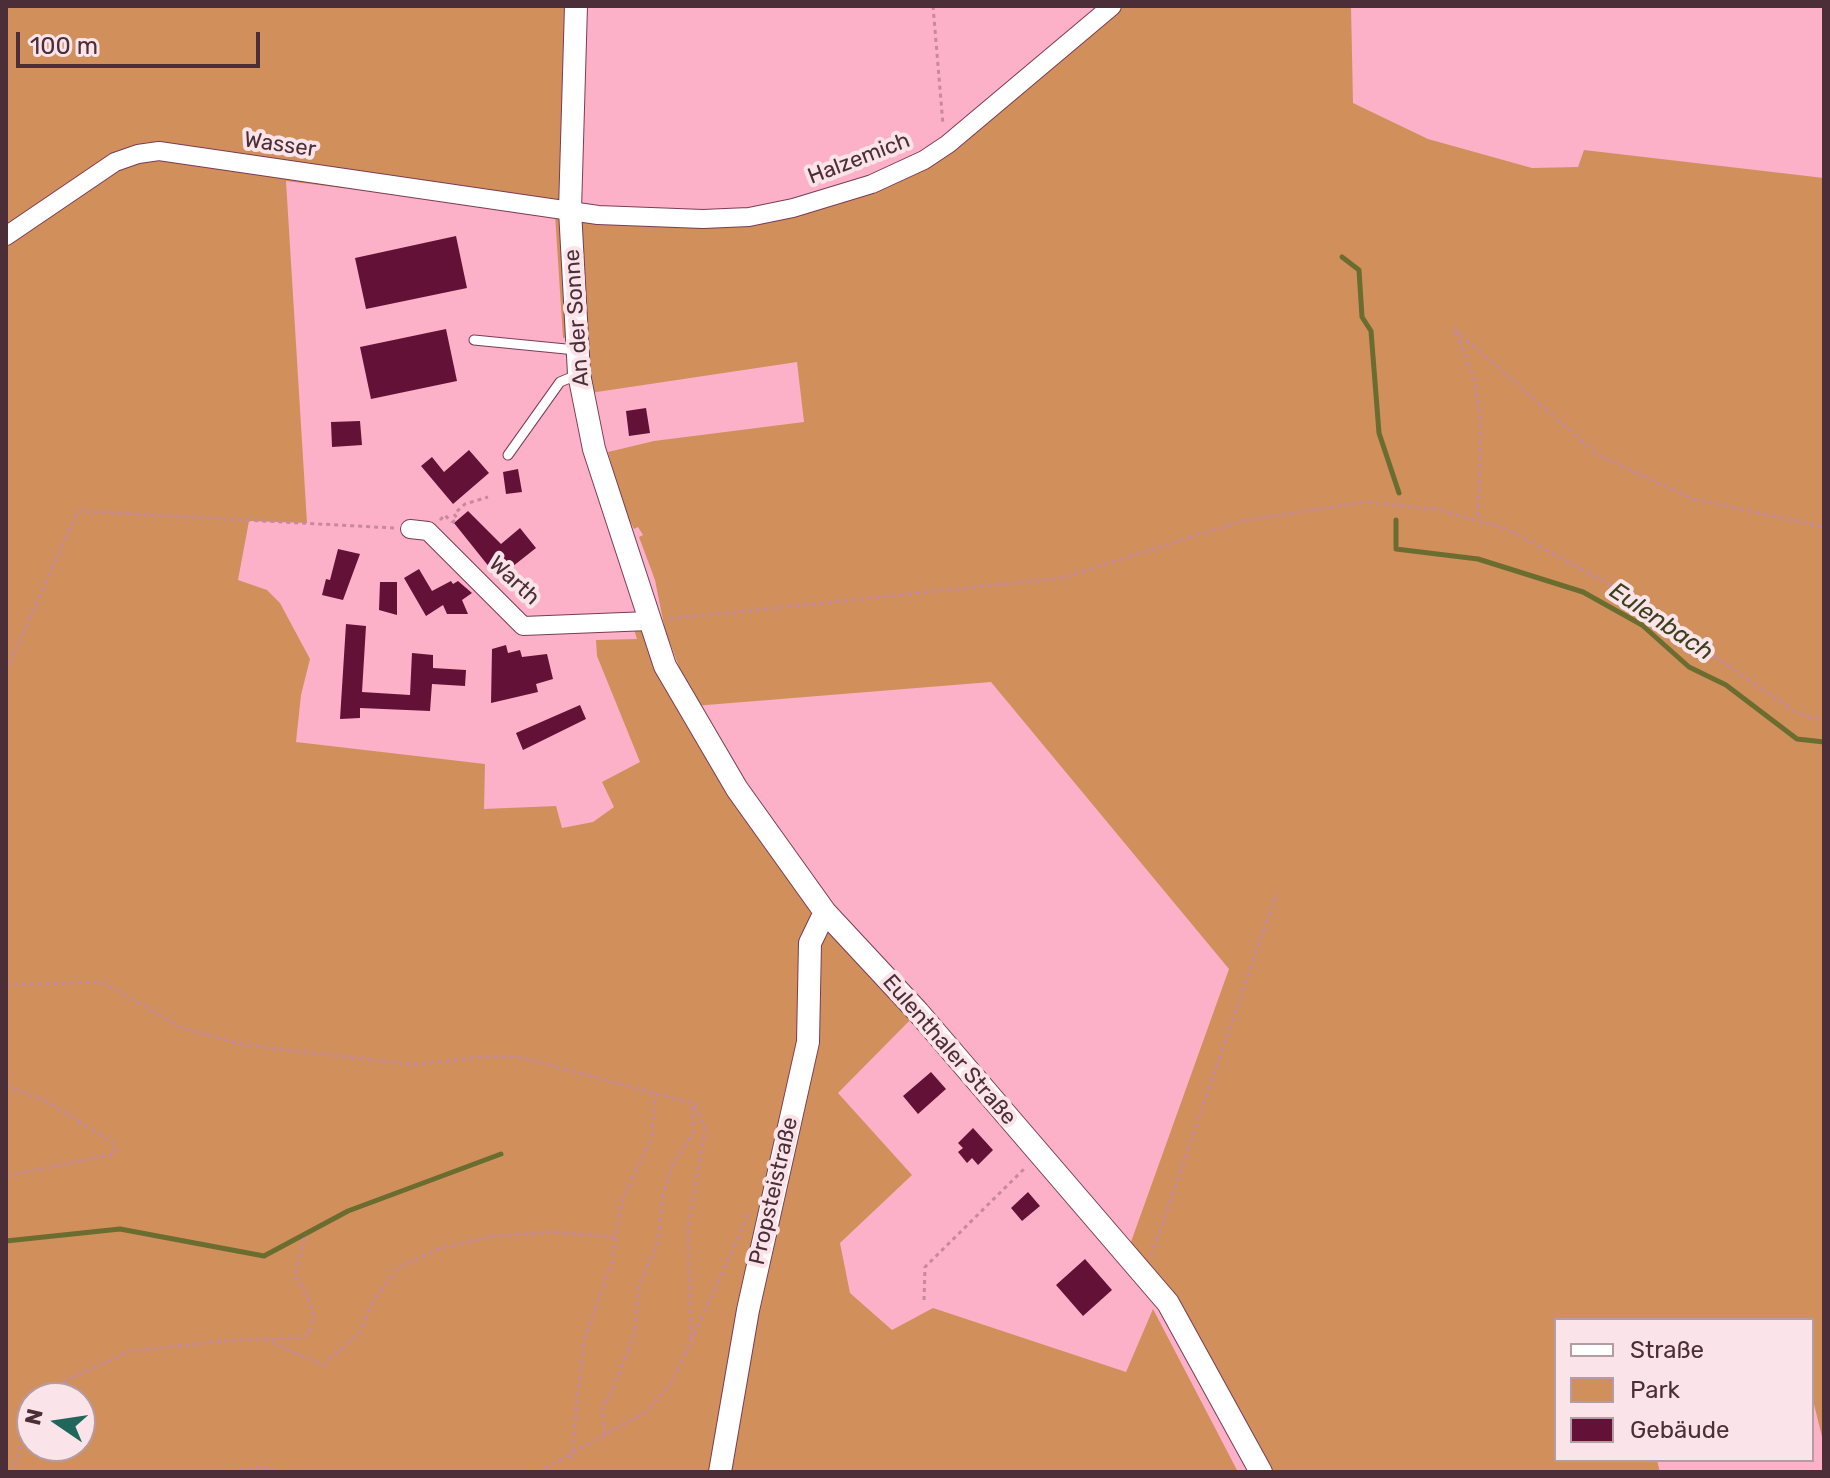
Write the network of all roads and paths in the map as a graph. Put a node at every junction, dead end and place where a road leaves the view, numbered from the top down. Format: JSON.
{"nodes":[{"id":1,"x":576,"y":6,"type":"edge"},
{"id":2,"x":933,"y":6,"type":"edge"},
{"id":3,"x":1112,"y":6,"type":"edge"},
{"id":4,"x":948,"y":144,"type":"junction"},
{"id":5,"x":570,"y":210,"type":"junction"},
{"id":6,"x":6,"y":236,"type":"edge"},
{"id":7,"x":474,"y":340,"type":"dead end"},
{"id":8,"x":576,"y":350,"type":"junction"},
{"id":9,"x":579,"y":374,"type":"junction"},
{"id":10,"x":508,"y":455,"type":"dead end"},
{"id":11,"x":488,"y":497,"type":"dead end"},
{"id":12,"x":448,"y":518,"type":"dead end"},
{"id":13,"x":1478,"y":519,"type":"junction"},
{"id":14,"x":1824,"y":527,"type":"edge"},
{"id":15,"x":410,"y":529,"type":"joint"},
{"id":16,"x":649,"y":621,"type":"junction"},
{"id":17,"x":6,"y":671,"type":"edge"},
{"id":18,"x":1824,"y":721,"type":"edge"},
{"id":19,"x":1277,"y":892,"type":"dead end"},
{"id":20,"x":825,"y":912,"type":"junction"},
{"id":21,"x":6,"y":985,"type":"edge"},
{"id":22,"x":6,"y":1086,"type":"edge"},
{"id":23,"x":655,"y":1094,"type":"junction"},
{"id":24,"x":692,"y":1104,"type":"junction"},
{"id":25,"x":1040,"y":1153,"type":"junction"},
{"id":26,"x":6,"y":1176,"type":"edge"},
{"id":27,"x":755,"y":1203,"type":"dead end"},
{"id":28,"x":305,"y":1234,"type":"dead end"},
{"id":29,"x":616,"y":1237,"type":"junction"},
{"id":30,"x":1145,"y":1274,"type":"junction"},
{"id":31,"x":924,"y":1300,"type":"dead end"},
{"id":32,"x":691,"y":1338,"type":"junction"},
{"id":33,"x":264,"y":1339,"type":"junction"},
{"id":34,"x":62,"y":1382,"type":"edge"},
{"id":35,"x":605,"y":1434,"type":"junction"},
{"id":36,"x":571,"y":1459,"type":"dead end"},
{"id":37,"x":216,"y":1472,"type":"edge"},
{"id":38,"x":286,"y":1472,"type":"edge"},
{"id":39,"x":538,"y":1472,"type":"edge"},
{"id":40,"x":720,"y":1472,"type":"edge"},
{"id":41,"x":1261,"y":1472,"type":"edge"}],
"edges":[{"from":1,"to":5,"type":"street","name":"An der Sonne"},
{"from":2,"to":4,"type":"path"},
{"from":3,"to":4,"type":"street","name":"Halzemich"},
{"from":4,"to":5,"type":"street","name":"Halzemich"},
{"from":5,"to":6,"type":"street","name":"Wasser"},
{"from":5,"to":8,"type":"street","name":"An der Sonne"},
{"from":7,"to":8,"type":"lane"},
{"from":8,"to":9,"type":"street","name":"An der Sonne"},
{"from":9,"to":10,"type":"lane"},
{"from":9,"to":16,"type":"street","name":"An der Sonne"},
{"from":11,"to":12,"type":"path"},
{"from":13,"to":14,"type":"path"},
{"from":13,"to":16,"type":"path"},
{"from":13,"to":18,"type":"path"},
{"from":15,"to":16,"type":"street","name":"Warth"},
{"from":15,"to":17,"type":"path"},
{"from":16,"to":20,"type":"street","name":"Eulenthaler Straße"},
{"from":19,"to":30,"type":"path"},
{"from":20,"to":25,"type":"street","name":"Eulenthaler Straße"},
{"from":20,"to":40,"type":"street","name":"Propsteistraße"},
{"from":21,"to":23,"type":"path"},
{"from":22,"to":26,"type":"path"},
{"from":23,"to":24,"type":"path"},
{"from":23,"to":29,"type":"path"},
{"from":24,"to":32,"type":"path"},
{"from":24,"to":35,"type":"path"},
{"from":25,"to":30,"type":"street","name":"Eulenthaler Straße"},
{"from":25,"to":31,"type":"path"},
{"from":27,"to":32,"type":"path"},
{"from":28,"to":33,"type":"path"},
{"from":29,"to":33,"type":"path"},
{"from":29,"to":36,"type":"path"},
{"from":30,"to":41,"type":"street","name":"Eulenthaler Straße"},
{"from":32,"to":35,"type":"path"},
{"from":33,"to":34,"type":"path"},
{"from":35,"to":39,"type":"path"},
{"from":37,"to":38,"type":"path"}]}
